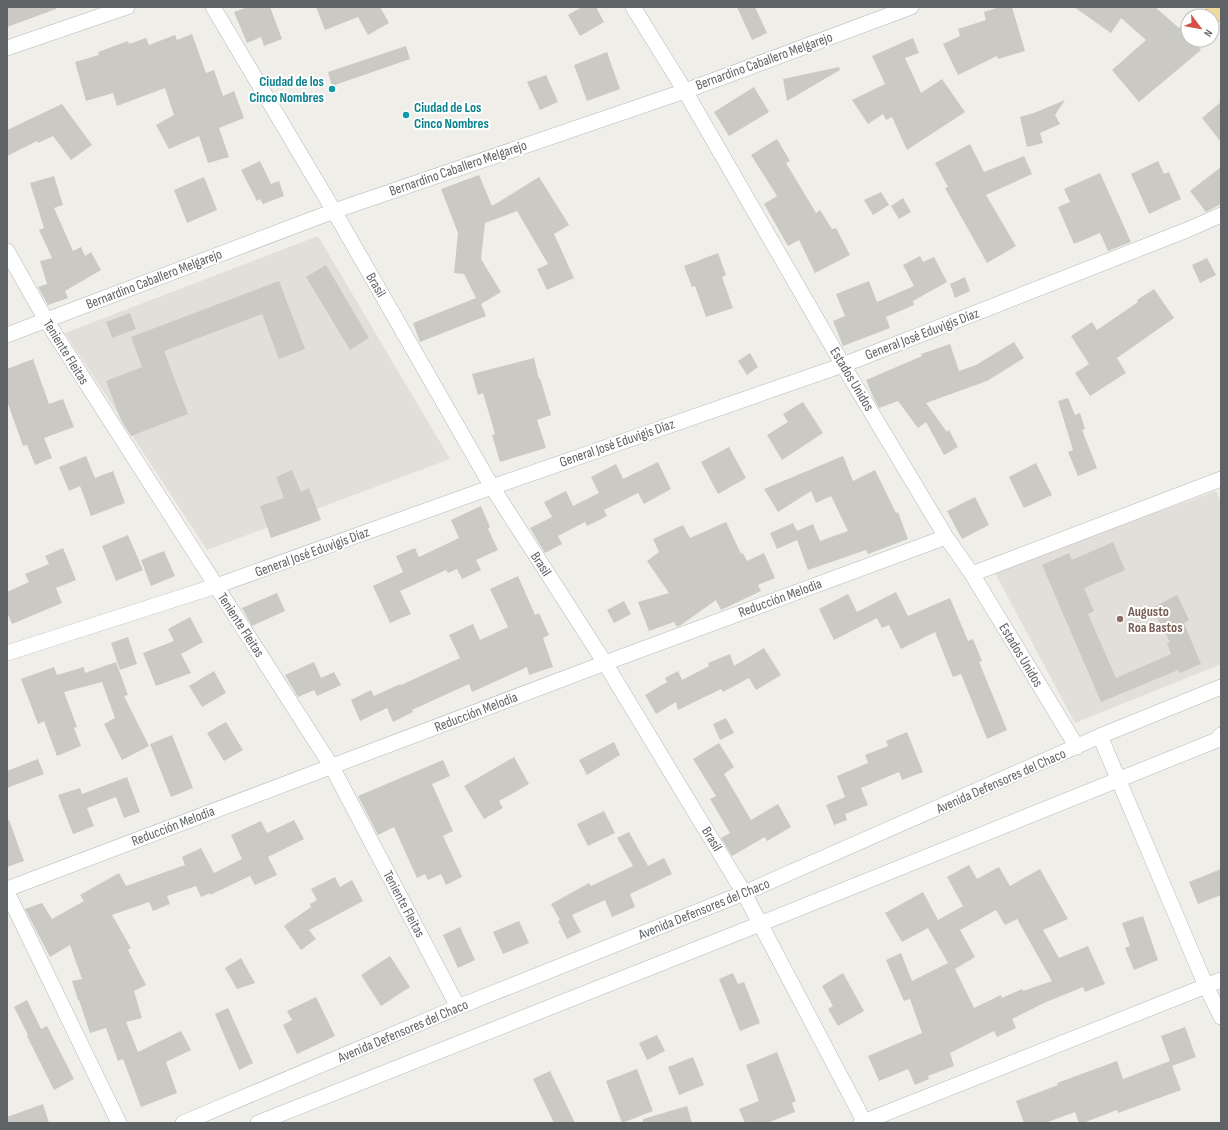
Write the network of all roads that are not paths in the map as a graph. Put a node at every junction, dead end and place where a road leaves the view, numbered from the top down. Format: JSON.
{"nodes":[{"id":1,"x":127,"y":7,"type":"edge"},
{"id":2,"x":212,"y":7,"type":"edge"},
{"id":3,"x":633,"y":7,"type":"edge"},
{"id":4,"x":911,"y":7,"type":"edge"},
{"id":5,"x":1217,"y":7,"type":"edge"},
{"id":6,"x":1221,"y":10,"type":"edge"},
{"id":7,"x":7,"y":48,"type":"edge"},
{"id":8,"x":685,"y":91,"type":"junction"},
{"id":9,"x":334,"y":211,"type":"junction"},
{"id":10,"x":1221,"y":215,"type":"edge"},
{"id":11,"x":7,"y":251,"type":"edge"},
{"id":12,"x":46,"y":320,"type":"junction"},
{"id":13,"x":7,"y":335,"type":"edge"},
{"id":14,"x":843,"y":365,"type":"junction"},
{"id":15,"x":1221,"y":479,"type":"edge"},
{"id":16,"x":492,"y":487,"type":"junction"},
{"id":17,"x":946,"y":537,"type":"junction"},
{"id":18,"x":972,"y":574,"type":"junction"},
{"id":19,"x":216,"y":586,"type":"junction"},
{"id":20,"x":7,"y":653,"type":"edge"},
{"id":21,"x":605,"y":663,"type":"junction"},
{"id":22,"x":1221,"y":687,"type":"edge"},
{"id":23,"x":1221,"y":735,"type":"edge"},
{"id":24,"x":1100,"y":736,"type":"junction"},
{"id":25,"x":1077,"y":747,"type":"junction"},
{"id":26,"x":332,"y":766,"type":"junction"},
{"id":27,"x":1118,"y":780,"type":"junction"},
{"id":28,"x":7,"y":889,"type":"edge"},
{"id":29,"x":7,"y":892,"type":"edge"},
{"id":30,"x":744,"y":893,"type":"junction"},
{"id":31,"x":760,"y":924,"type":"junction"},
{"id":32,"x":1221,"y":980,"type":"edge"},
{"id":33,"x":1206,"y":986,"type":"junction"},
{"id":34,"x":458,"y":1007,"type":"junction"},
{"id":35,"x":1221,"y":1017,"type":"edge"},
{"id":36,"x":863,"y":1122,"type":"edge"},
{"id":37,"x":120,"y":1123,"type":"edge"},
{"id":38,"x":183,"y":1123,"type":"edge"},
{"id":39,"x":258,"y":1123,"type":"edge"}],
"edges":[{"from":1,"to":7,"type":"street"},
{"from":2,"to":9,"type":"street","name":"Brasil"},
{"from":3,"to":8,"type":"street","name":"Estados Unidos"},
{"from":4,"to":8,"type":"street","name":"Bernardino Caballero Melgarejo"},
{"from":5,"to":6,"type":"highway"},
{"from":8,"to":9,"type":"street","name":"Bernardino Caballero Melgarejo"},
{"from":8,"to":14,"type":"street","name":"Estados Unidos"},
{"from":9,"to":12,"type":"street","name":"Bernardino Caballero Melgarejo"},
{"from":9,"to":16,"type":"street","name":"Brasil"},
{"from":10,"to":14,"type":"street","name":"General José Eduvigis Díaz"},
{"from":11,"to":12,"type":"street","name":"Teniente Fleitas"},
{"from":12,"to":13,"type":"street","name":"Bernardino Caballero Melgarejo"},
{"from":12,"to":19,"type":"street","name":"Teniente Fleitas"},
{"from":14,"to":16,"type":"street","name":"General José Eduvigis Díaz"},
{"from":14,"to":17,"type":"street","name":"Estados Unidos"},
{"from":15,"to":18,"type":"street"},
{"from":16,"to":19,"type":"street","name":"General José Eduvigis Díaz"},
{"from":16,"to":21,"type":"street","name":"Brasil"},
{"from":17,"to":18,"type":"street","name":"Estados Unidos"},
{"from":17,"to":21,"type":"street","name":"Reducción Melodia"},
{"from":18,"to":25,"type":"street","name":"Estados Unidos"},
{"from":19,"to":20,"type":"street","name":"General José Eduvigis Díaz"},
{"from":19,"to":26,"type":"street","name":"Teniente Fleitas"},
{"from":21,"to":26,"type":"street","name":"Reducción Melodia"},
{"from":21,"to":30,"type":"street","name":"Brasil"},
{"from":22,"to":24,"type":"street","name":"Avenida Defensores del Chaco"},
{"from":23,"to":27,"type":"street"},
{"from":24,"to":25,"type":"street","name":"Avenida Defensores del Chaco"},
{"from":24,"to":27,"type":"street"},
{"from":25,"to":30,"type":"street","name":"Avenida Defensores del Chaco"},
{"from":26,"to":28,"type":"street","name":"Reducción Melodia"},
{"from":26,"to":34,"type":"street","name":"Teniente Fleitas"},
{"from":27,"to":31,"type":"street"},
{"from":27,"to":33,"type":"street"},
{"from":29,"to":37,"type":"street"},
{"from":30,"to":31,"type":"street","name":"Brasil"},
{"from":30,"to":34,"type":"street","name":"Avenida Defensores del Chaco"},
{"from":31,"to":36,"type":"street","name":"Brasil"},
{"from":31,"to":39,"type":"street"},
{"from":32,"to":33,"type":"street"},
{"from":33,"to":35,"type":"street"},
{"from":33,"to":36,"type":"street"},
{"from":34,"to":38,"type":"street","name":"Avenida Defensores del Chaco"}]}
